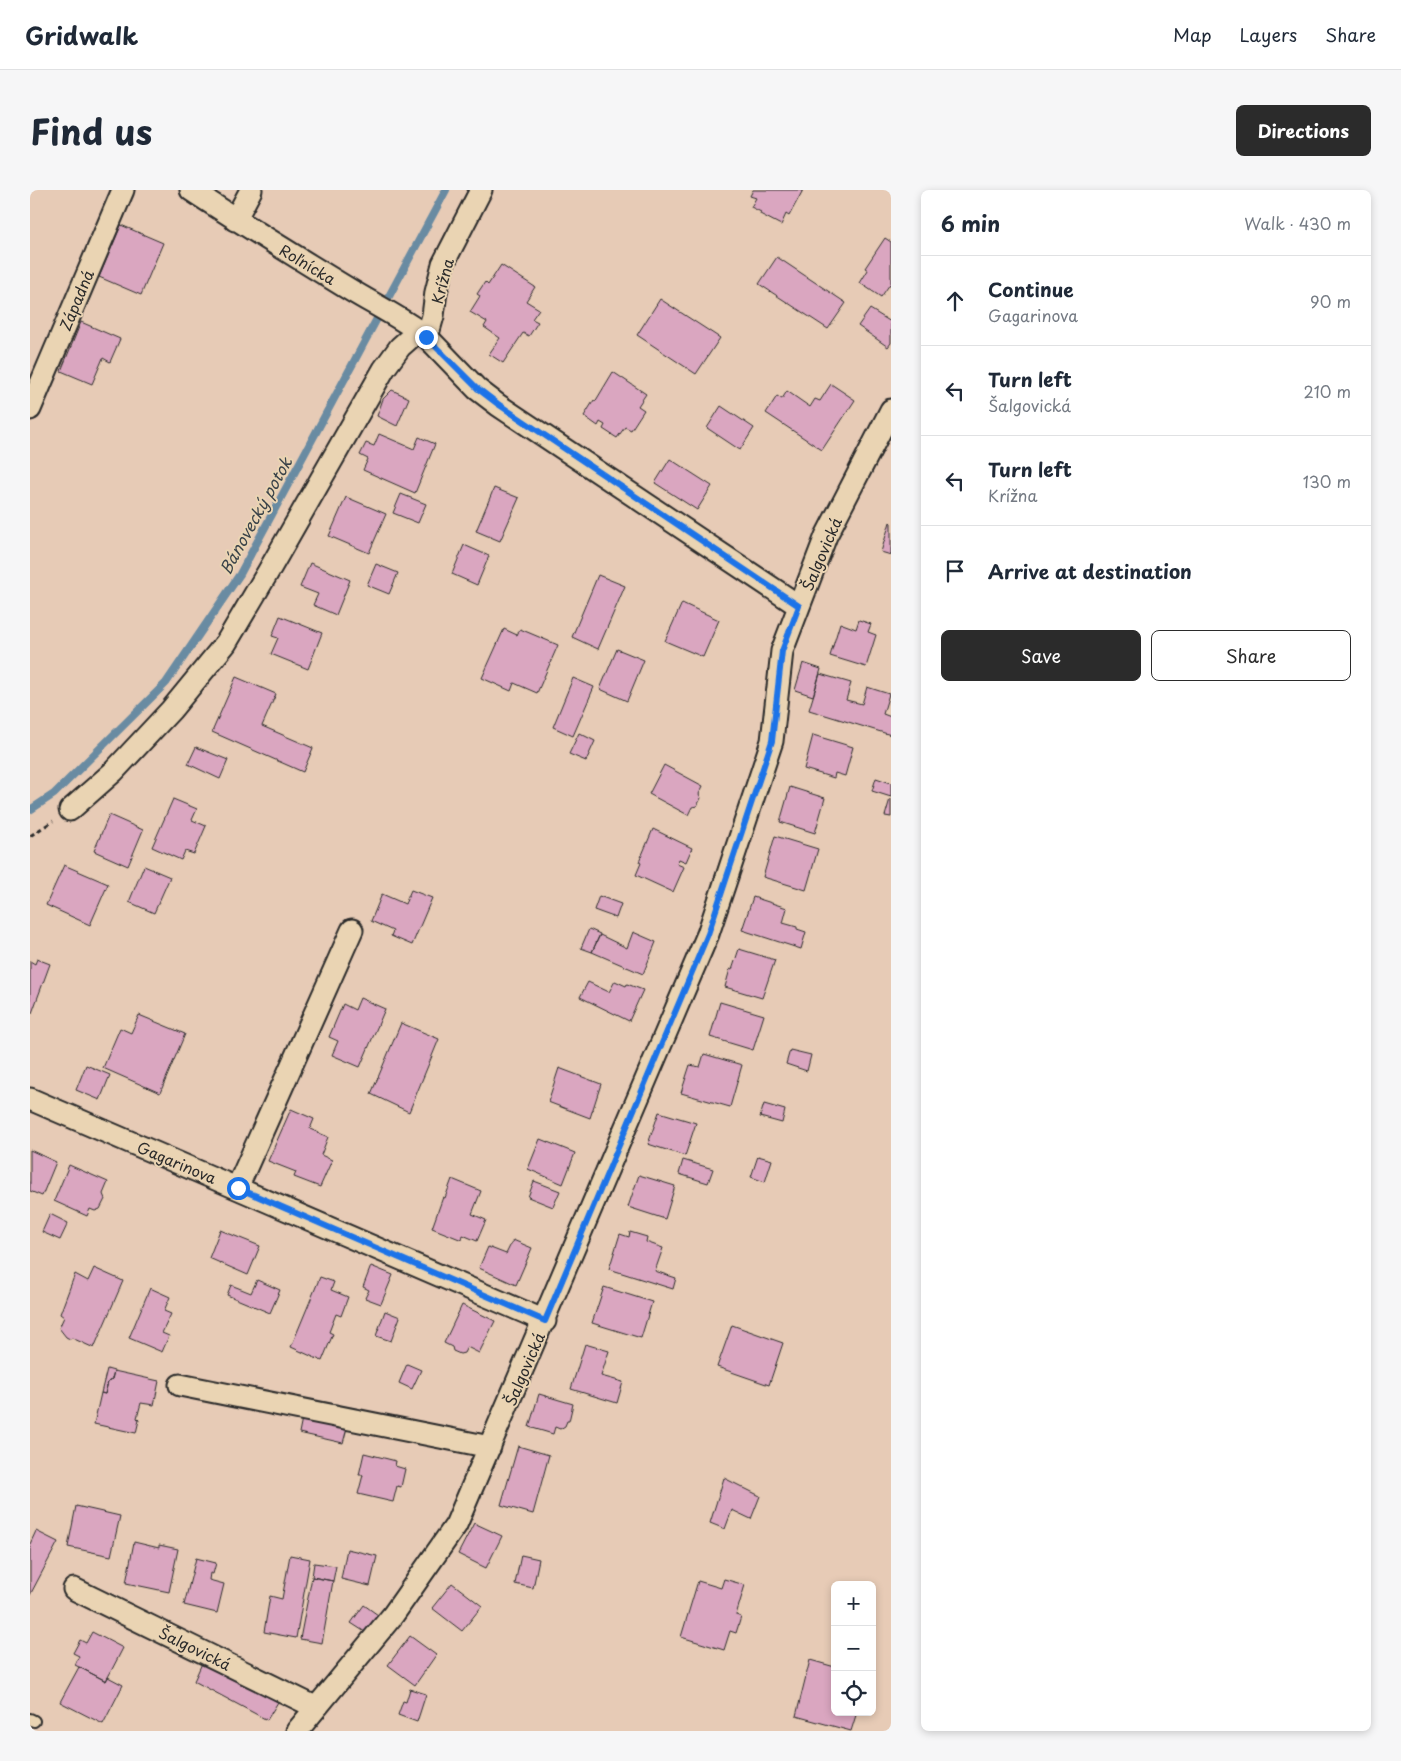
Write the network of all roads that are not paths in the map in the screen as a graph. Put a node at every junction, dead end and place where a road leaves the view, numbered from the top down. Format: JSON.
{"nodes":[{"id":1,"x":123,"y":190,"type":"edge"},
{"id":2,"x":191,"y":190,"type":"edge"},
{"id":3,"x":251,"y":190,"type":"edge"},
{"id":4,"x":482,"y":190,"type":"edge"},
{"id":5,"x":235,"y":220,"type":"junction"},
{"id":6,"x":416,"y":329,"type":"junction"},
{"id":7,"x":30,"y":409,"type":"edge"},
{"id":8,"x":891,"y":410,"type":"edge"},
{"id":9,"x":799,"y":606,"type":"junction"},
{"id":10,"x":70,"y":810,"type":"dead end"},
{"id":11,"x":352,"y":930,"type":"dead end"},
{"id":12,"x":30,"y":1099,"type":"edge"},
{"id":13,"x":238,"y":1188,"type":"junction"},
{"id":14,"x":545,"y":1321,"type":"junction"},
{"id":15,"x":180,"y":1385,"type":"dead end"},
{"id":16,"x":490,"y":1447,"type":"junction"},
{"id":17,"x":74,"y":1589,"type":"dead end"},
{"id":18,"x":315,"y":1707,"type":"junction"},
{"id":19,"x":297,"y":1731,"type":"edge"}],
"edges":[{"from":1,"to":7,"type":"street","name":"Západná"},
{"from":2,"to":5,"type":"street","name":"Roľnícka"},
{"from":3,"to":5,"type":"street"},
{"from":4,"to":6,"type":"street","name":"Krížna"},
{"from":5,"to":6,"type":"street","name":"Roľnícka"},
{"from":6,"to":9,"type":"street"},
{"from":6,"to":10,"type":"street"},
{"from":8,"to":9,"type":"street","name":"Šalgovická"},
{"from":9,"to":14,"type":"street","name":"Šalgovická"},
{"from":11,"to":13,"type":"street"},
{"from":12,"to":13,"type":"street","name":"Gagarinova"},
{"from":13,"to":14,"type":"street","name":"Gagarinova"},
{"from":14,"to":16,"type":"street","name":"Šalgovická"},
{"from":15,"to":16,"type":"street"},
{"from":16,"to":18,"type":"street","name":"Šalgovická"},
{"from":17,"to":18,"type":"street","name":"Šalgovická"},
{"from":18,"to":19,"type":"street","name":"Šalgovická"}]}
